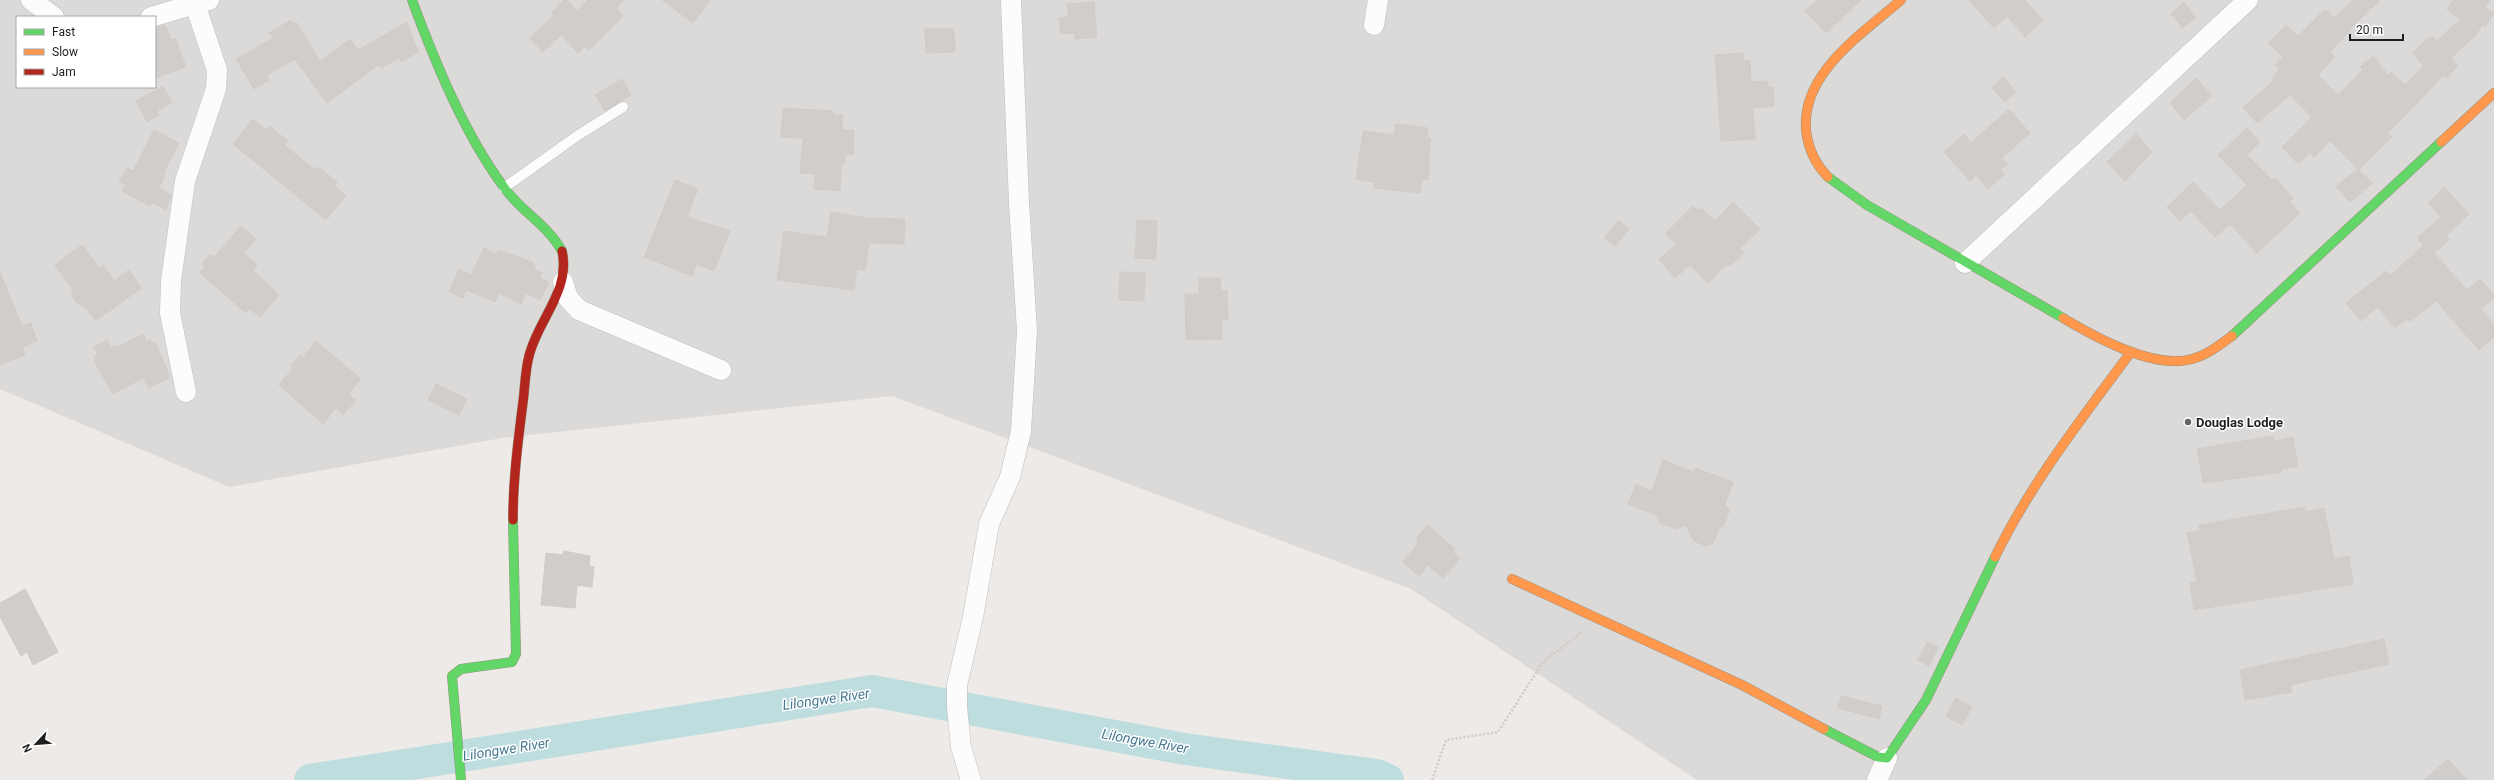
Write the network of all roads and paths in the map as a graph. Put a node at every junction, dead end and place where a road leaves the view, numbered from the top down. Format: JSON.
{"nodes":[{"id":1,"x":31,"y":0,"type":"edge"},
{"id":2,"x":412,"y":0,"type":"edge"},
{"id":3,"x":1011,"y":0,"type":"edge"},
{"id":4,"x":1378,"y":0,"type":"edge"},
{"id":5,"x":1901,"y":0,"type":"edge"},
{"id":6,"x":2248,"y":0,"type":"edge"},
{"id":7,"x":202,"y":2,"type":"edge"},
{"id":8,"x":53,"y":16,"type":"edge"},
{"id":9,"x":153,"y":16,"type":"edge"},
{"id":10,"x":1374,"y":25,"type":"dead end"},
{"id":11,"x":2494,"y":93,"type":"edge"},
{"id":12,"x":624,"y":107,"type":"dead end"},
{"id":13,"x":504,"y":188,"type":"junction"},
{"id":14,"x":1965,"y":263,"type":"junction"},
{"id":15,"x":563,"y":282,"type":"junction"},
{"id":16,"x":2131,"y":352,"type":"junction"},
{"id":17,"x":721,"y":370,"type":"dead end"},
{"id":18,"x":186,"y":392,"type":"dead end"},
{"id":19,"x":1512,"y":579,"type":"dead end"},
{"id":20,"x":1598,"y":618,"type":"junction"},
{"id":21,"x":1887,"y":758,"type":"junction"},
{"id":22,"x":1432,"y":779,"type":"edge"},
{"id":23,"x":461,"y":780,"type":"edge"},
{"id":24,"x":971,"y":780,"type":"edge"},
{"id":25,"x":1877,"y":780,"type":"edge"}],
"edges":[{"from":1,"to":8,"type":"street"},
{"from":2,"to":13,"type":"street"},
{"from":3,"to":24,"type":"street"},
{"from":4,"to":10,"type":"street"},
{"from":5,"to":14,"type":"street"},
{"from":6,"to":14,"type":"street"},
{"from":7,"to":9,"type":"street"},
{"from":7,"to":18,"type":"street"},
{"from":11,"to":16,"type":"street"},
{"from":12,"to":13,"type":"lane"},
{"from":13,"to":15,"type":"street"},
{"from":14,"to":16,"type":"street"},
{"from":15,"to":17,"type":"street"},
{"from":15,"to":23,"type":"street"},
{"from":16,"to":21,"type":"street"},
{"from":19,"to":20,"type":"street"},
{"from":20,"to":21,"type":"street"},
{"from":20,"to":22,"type":"path"},
{"from":21,"to":25,"type":"street"}]}
